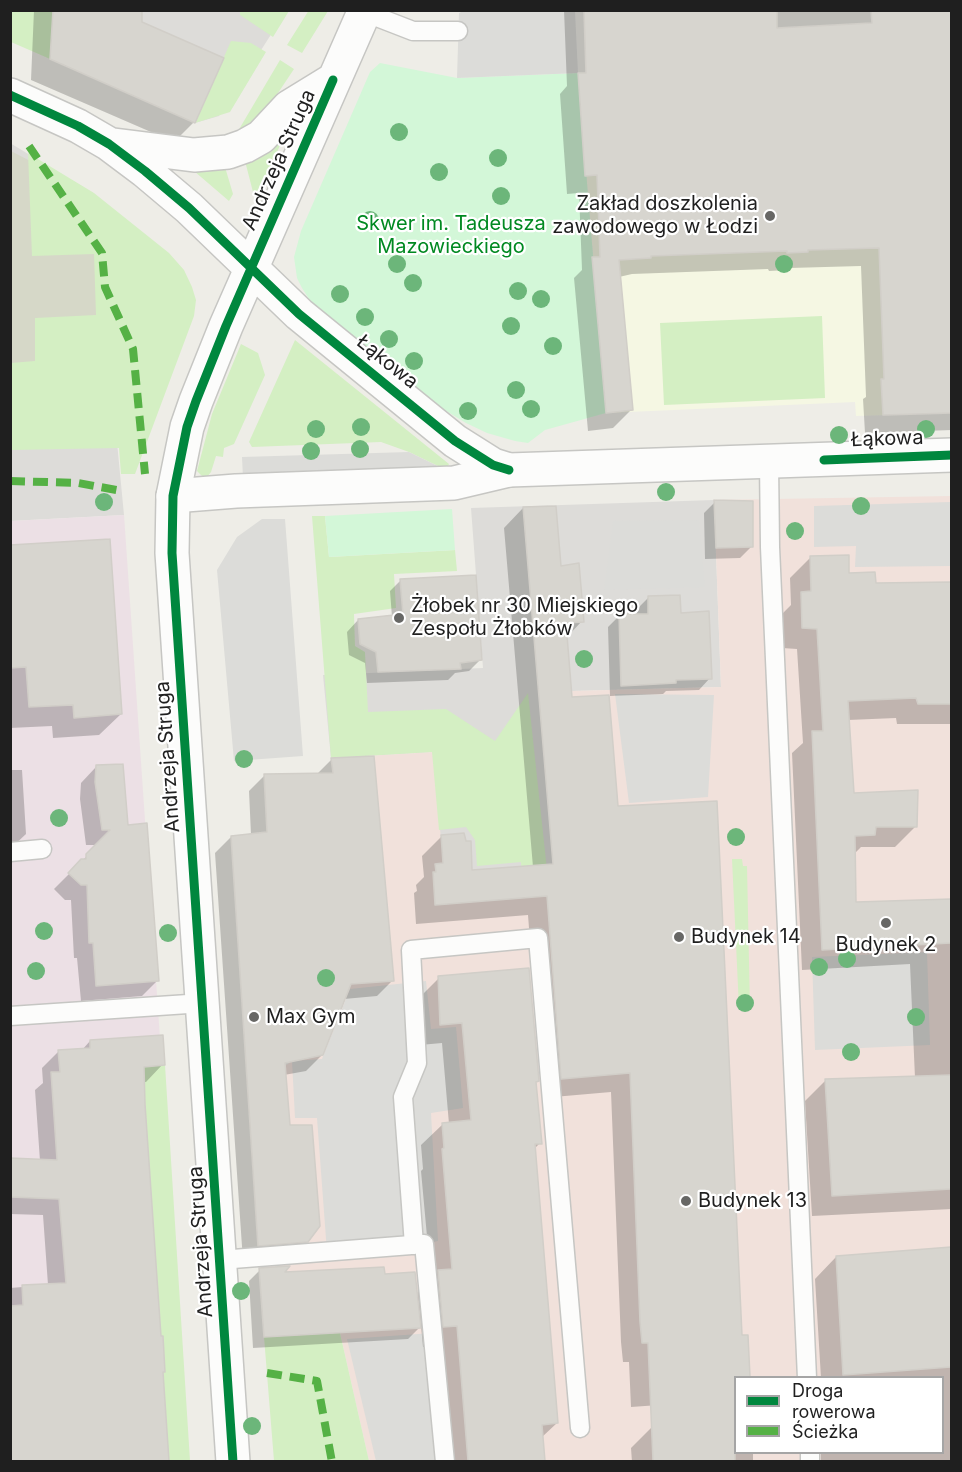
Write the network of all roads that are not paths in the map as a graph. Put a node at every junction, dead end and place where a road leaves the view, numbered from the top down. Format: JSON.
{"nodes":[{"id":1,"x":364,"y":11,"type":"edge"},
{"id":2,"x":458,"y":31,"type":"dead end"},
{"id":3,"x":333,"y":80,"type":"junction"},
{"id":4,"x":10,"y":95,"type":"edge"},
{"id":5,"x":109,"y":144,"type":"junction"},
{"id":6,"x":251,"y":269,"type":"junction"},
{"id":7,"x":951,"y":455,"type":"edge"},
{"id":8,"x":769,"y":462,"type":"junction"},
{"id":9,"x":509,"y":470,"type":"junction"},
{"id":10,"x":173,"y":496,"type":"junction"},
{"id":11,"x":42,"y":849,"type":"dead end"},
{"id":12,"x":10,"y":852,"type":"edge"},
{"id":13,"x":203,"y":1003,"type":"junction"},
{"id":14,"x":10,"y":1016,"type":"edge"},
{"id":15,"x":414,"y":1245,"type":"junction"},
{"id":16,"x":220,"y":1260,"type":"junction"},
{"id":17,"x":807,"y":1376,"type":"edge"},
{"id":18,"x":580,"y":1428,"type":"dead end"},
{"id":19,"x":233,"y":1461,"type":"edge"},
{"id":20,"x":445,"y":1461,"type":"edge"}],
"edges":[{"from":1,"to":2,"type":"lane"},
{"from":1,"to":3,"type":"street","name":"Andrzeja Struga"},
{"from":3,"to":5,"type":"street"},
{"from":3,"to":6,"type":"street","name":"Andrzeja Struga"},
{"from":4,"to":5,"type":"street","name":"Łąkowa"},
{"from":5,"to":6,"type":"street","name":"Łąkowa"},
{"from":6,"to":9,"type":"street","name":"Łąkowa"},
{"from":6,"to":10,"type":"street","name":"Andrzeja Struga"},
{"from":7,"to":8,"type":"street","name":"Łąkowa"},
{"from":8,"to":9,"type":"street","name":"Łąkowa"},
{"from":8,"to":17,"type":"lane"},
{"from":9,"to":10,"type":"street","name":"Łąkowa"},
{"from":10,"to":13,"type":"street","name":"Andrzeja Struga"},
{"from":11,"to":12,"type":"lane"},
{"from":13,"to":14,"type":"lane"},
{"from":13,"to":16,"type":"street","name":"Andrzeja Struga"},
{"from":15,"to":16,"type":"lane"},
{"from":15,"to":18,"type":"lane"},
{"from":15,"to":20,"type":"lane"},
{"from":16,"to":19,"type":"street","name":"Andrzeja Struga"}]}
